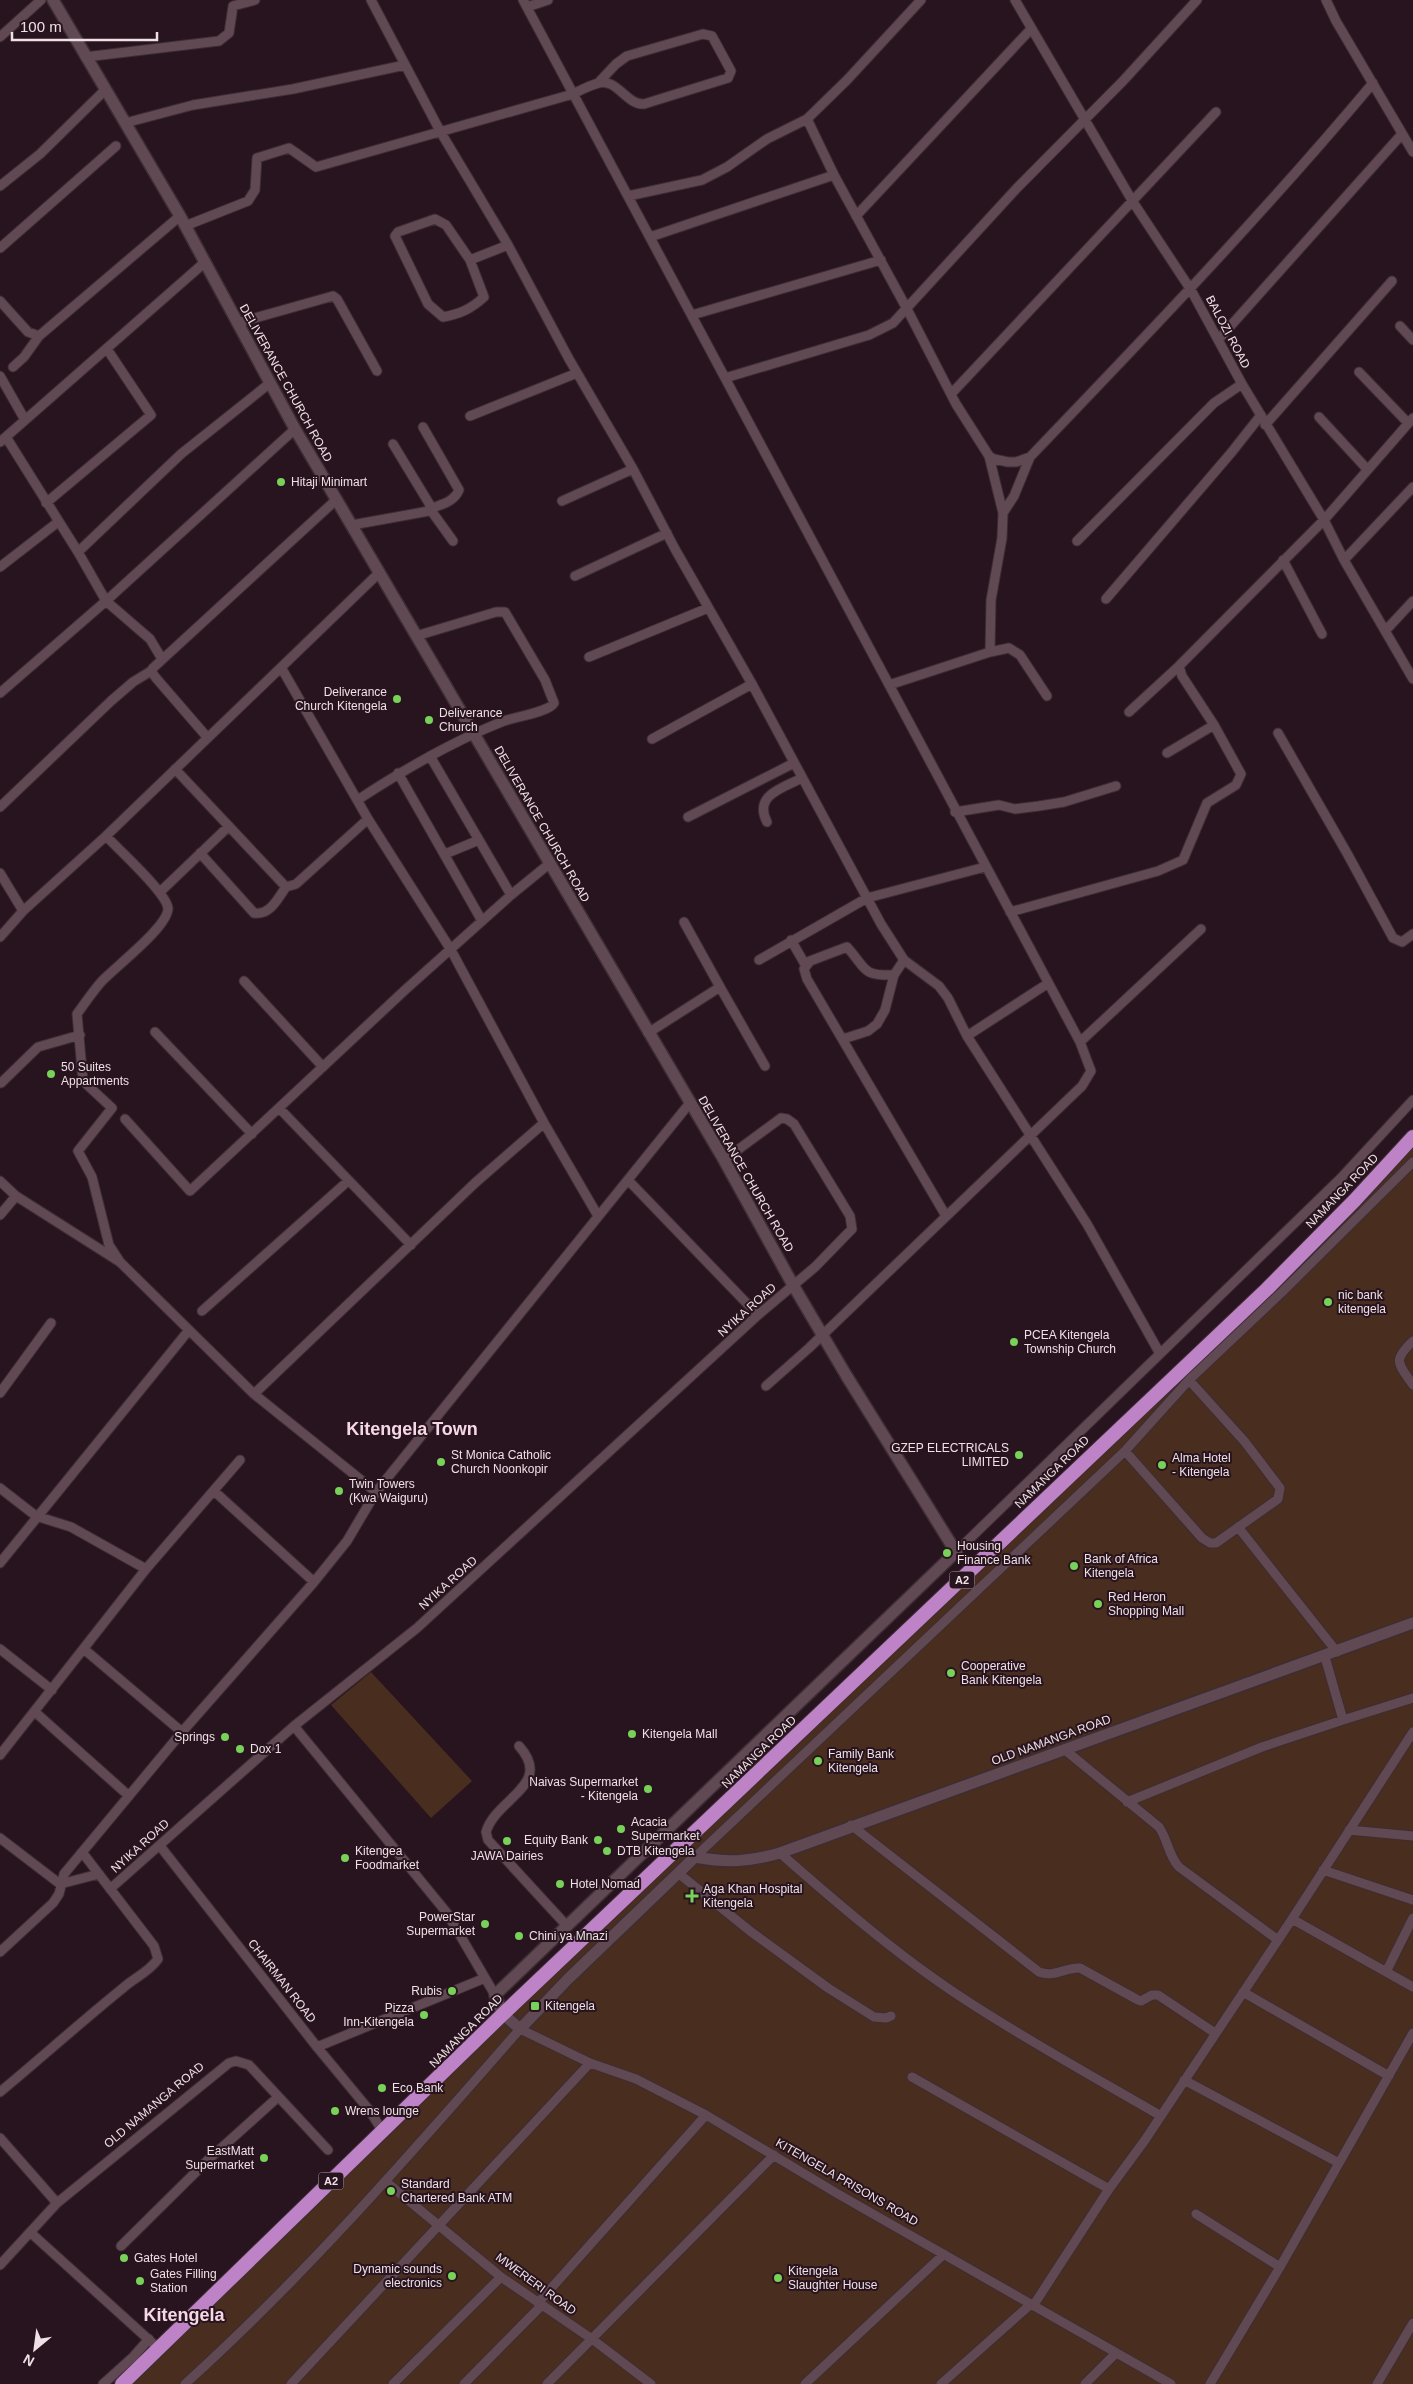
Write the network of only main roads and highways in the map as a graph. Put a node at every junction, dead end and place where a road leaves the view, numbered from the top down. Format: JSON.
{"nodes":[{"id":1,"x":1413,"y":1137,"type":"edge"},
{"id":2,"x":122,"y":2384,"type":"edge"}],
"edges":[{"from":1,"to":2,"type":"highway","name":"NAMANGA ROAD","number":"A2"}]}
